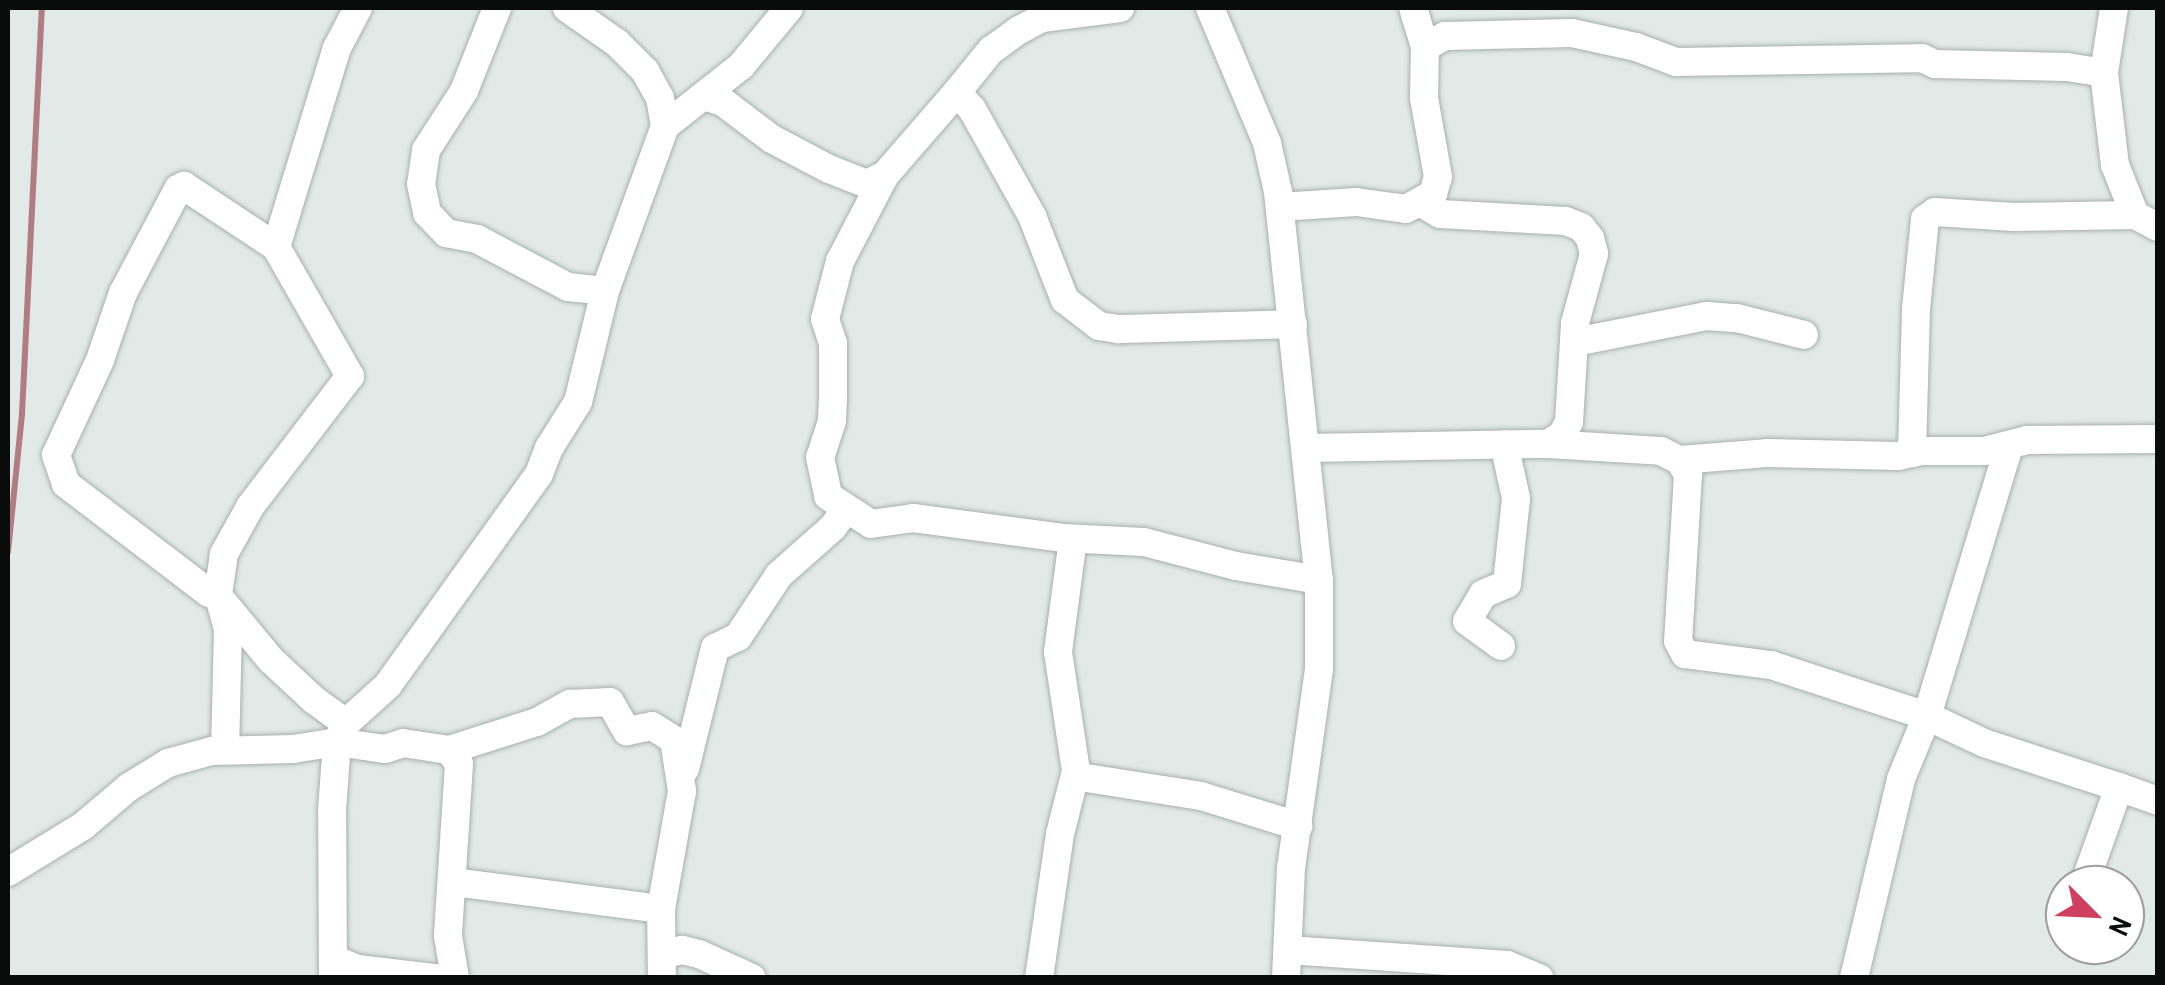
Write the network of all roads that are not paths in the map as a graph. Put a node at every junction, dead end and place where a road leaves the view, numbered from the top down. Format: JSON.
{"nodes":[{"id":1,"x":358,"y":8,"type":"edge"},
{"id":2,"x":497,"y":8,"type":"edge"},
{"id":3,"x":567,"y":8,"type":"edge"},
{"id":4,"x":789,"y":8,"type":"edge"},
{"id":5,"x":1120,"y":8,"type":"edge"},
{"id":6,"x":1210,"y":8,"type":"edge"},
{"id":7,"x":1413,"y":8,"type":"edge"},
{"id":8,"x":2114,"y":8,"type":"edge"},
{"id":9,"x":1425,"y":48,"type":"junction"},
{"id":10,"x":2104,"y":73,"type":"junction"},
{"id":11,"x":958,"y":92,"type":"junction"},
{"id":12,"x":704,"y":96,"type":"junction"},
{"id":13,"x":665,"y":126,"type":"junction"},
{"id":14,"x":884,"y":175,"type":"junction"},
{"id":15,"x":1422,"y":203,"type":"junction"},
{"id":16,"x":1280,"y":206,"type":"junction"},
{"id":17,"x":2146,"y":221,"type":"edge"},
{"id":18,"x":276,"y":247,"type":"junction"},
{"id":19,"x":605,"y":291,"type":"junction"},
{"id":20,"x":1293,"y":324,"type":"junction"},
{"id":21,"x":1804,"y":335,"type":"dead end"},
{"id":22,"x":1575,"y":342,"type":"junction"},
{"id":23,"x":2154,"y":438,"type":"dead end"},
{"id":24,"x":1504,"y":444,"type":"junction"},
{"id":25,"x":1548,"y":444,"type":"junction"},
{"id":26,"x":2009,"y":446,"type":"junction"},
{"id":27,"x":1308,"y":448,"type":"junction"},
{"id":28,"x":1912,"y":453,"type":"junction"},
{"id":29,"x":1679,"y":460,"type":"junction"},
{"id":30,"x":846,"y":509,"type":"junction"},
{"id":31,"x":1073,"y":539,"type":"junction"},
{"id":32,"x":1319,"y":580,"type":"junction"},
{"id":33,"x":220,"y":597,"type":"junction"},
{"id":34,"x":1501,"y":646,"type":"dead end"},
{"id":35,"x":1927,"y":716,"type":"junction"},
{"id":36,"x":342,"y":732,"type":"junction"},
{"id":37,"x":225,"y":750,"type":"junction"},
{"id":38,"x":448,"y":750,"type":"junction"},
{"id":39,"x":1076,"y":771,"type":"junction"},
{"id":40,"x":2120,"y":787,"type":"junction"},
{"id":41,"x":682,"y":791,"type":"junction"},
{"id":42,"x":2158,"y":801,"type":"edge"},
{"id":43,"x":1298,"y":826,"type":"junction"},
{"id":44,"x":2091,"y":865,"type":"edge"},
{"id":45,"x":8,"y":872,"type":"edge"},
{"id":46,"x":453,"y":882,"type":"junction"},
{"id":47,"x":661,"y":909,"type":"junction"},
{"id":48,"x":1287,"y":964,"type":"edge"},
{"id":49,"x":662,"y":966,"type":"edge"},
{"id":50,"x":333,"y":968,"type":"edge"},
{"id":51,"x":435,"y":978,"type":"edge"},
{"id":52,"x":455,"y":978,"type":"edge"},
{"id":53,"x":752,"y":978,"type":"edge"},
{"id":54,"x":1039,"y":978,"type":"edge"},
{"id":55,"x":1540,"y":978,"type":"edge"},
{"id":56,"x":1854,"y":978,"type":"edge"}],
"edges":[{"from":1,"to":18,"type":"street"},
{"from":2,"to":19,"type":"street"},
{"from":3,"to":13,"type":"street"},
{"from":4,"to":12,"type":"street"},
{"from":5,"to":11,"type":"street"},
{"from":6,"to":16,"type":"street"},
{"from":7,"to":9,"type":"street"},
{"from":8,"to":10,"type":"street"},
{"from":9,"to":10,"type":"street"},
{"from":9,"to":15,"type":"street"},
{"from":10,"to":17,"type":"street"},
{"from":11,"to":14,"type":"street"},
{"from":11,"to":20,"type":"street"},
{"from":12,"to":13,"type":"street"},
{"from":12,"to":14,"type":"street"},
{"from":13,"to":19,"type":"street"},
{"from":14,"to":30,"type":"street"},
{"from":15,"to":16,"type":"street"},
{"from":15,"to":22,"type":"street"},
{"from":16,"to":20,"type":"street"},
{"from":17,"to":28,"type":"street"},
{"from":18,"to":33,"type":"street"},
{"from":18,"to":33,"type":"street"},
{"from":19,"to":36,"type":"street"},
{"from":20,"to":27,"type":"street"},
{"from":21,"to":22,"type":"street"},
{"from":22,"to":25,"type":"street"},
{"from":23,"to":26,"type":"street"},
{"from":24,"to":25,"type":"street"},
{"from":24,"to":27,"type":"street"},
{"from":24,"to":34,"type":"street"},
{"from":25,"to":29,"type":"street"},
{"from":26,"to":28,"type":"street"},
{"from":26,"to":35,"type":"street"},
{"from":27,"to":32,"type":"street"},
{"from":28,"to":29,"type":"street"},
{"from":29,"to":35,"type":"street"},
{"from":30,"to":31,"type":"street"},
{"from":30,"to":41,"type":"street"},
{"from":31,"to":32,"type":"street"},
{"from":31,"to":39,"type":"street"},
{"from":32,"to":43,"type":"street"},
{"from":33,"to":36,"type":"street"},
{"from":33,"to":37,"type":"street"},
{"from":35,"to":40,"type":"street"},
{"from":35,"to":56,"type":"street"},
{"from":36,"to":37,"type":"street"},
{"from":36,"to":38,"type":"street"},
{"from":36,"to":50,"type":"street"},
{"from":37,"to":45,"type":"street"},
{"from":38,"to":41,"type":"street"},
{"from":38,"to":46,"type":"street"},
{"from":39,"to":43,"type":"street"},
{"from":39,"to":54,"type":"street"},
{"from":40,"to":42,"type":"street"},
{"from":40,"to":44,"type":"street"},
{"from":41,"to":47,"type":"street"},
{"from":43,"to":48,"type":"street"},
{"from":46,"to":47,"type":"street"},
{"from":46,"to":52,"type":"street"},
{"from":47,"to":49,"type":"street"},
{"from":48,"to":55,"type":"street"},
{"from":49,"to":53,"type":"street"},
{"from":50,"to":51,"type":"street"}]}
